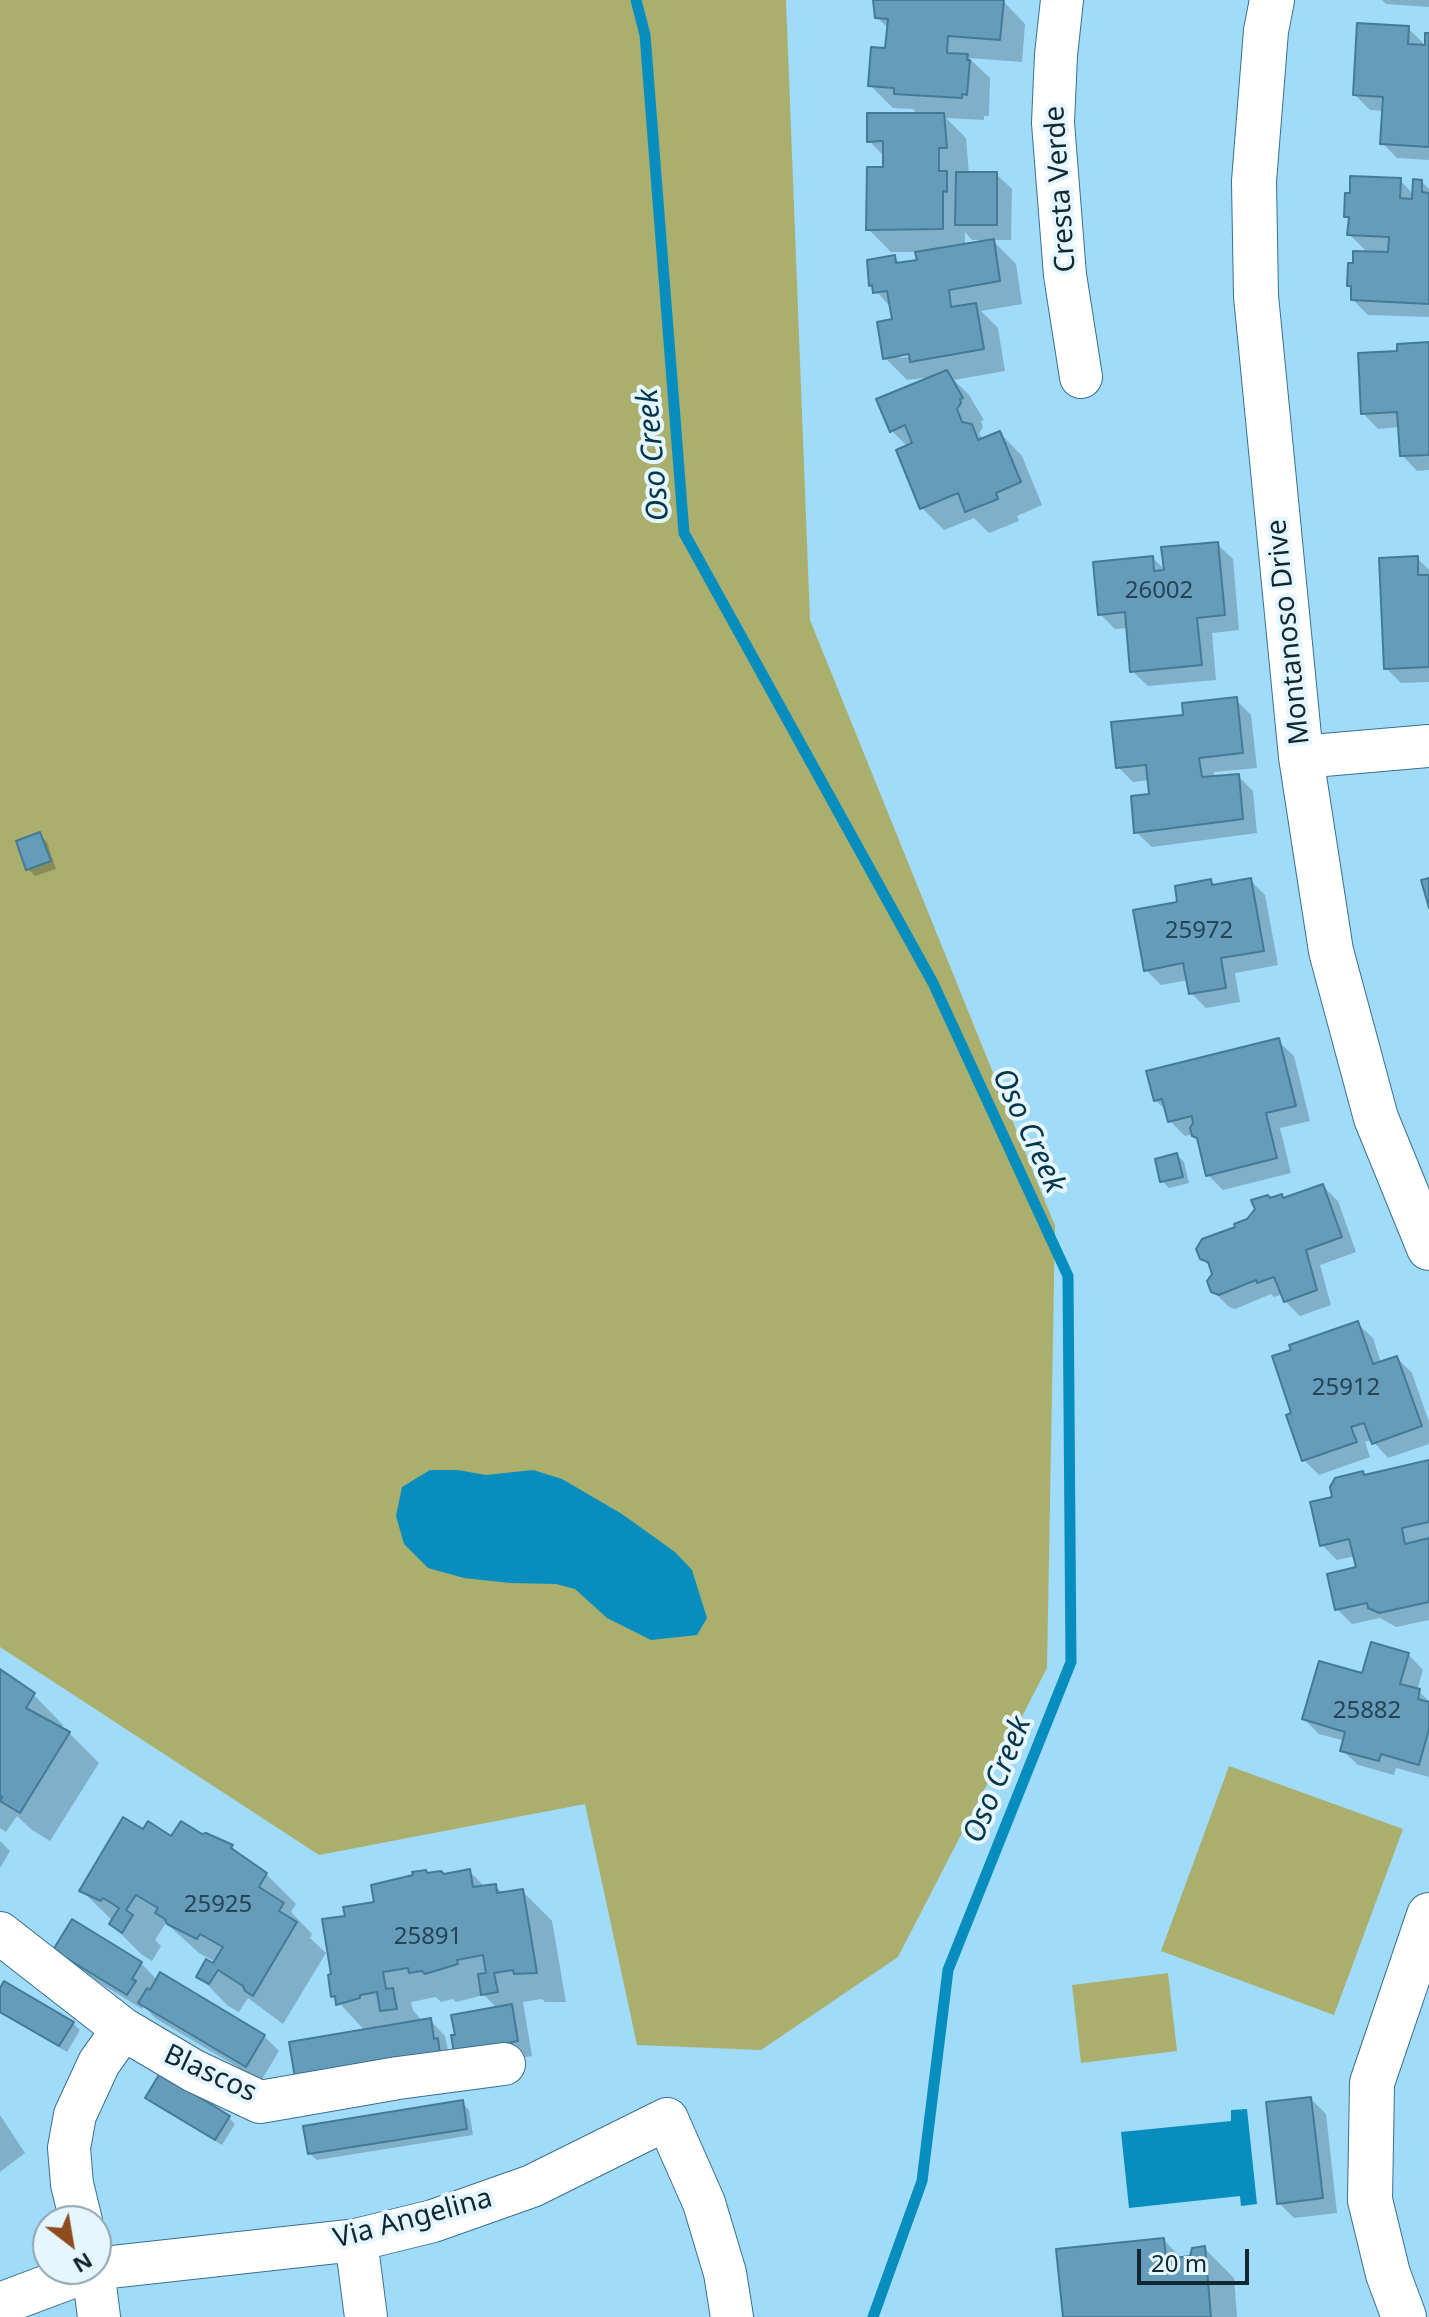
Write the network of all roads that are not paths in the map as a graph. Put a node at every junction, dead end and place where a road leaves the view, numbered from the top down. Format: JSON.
{"nodes":[{"id":1,"x":1062,"y":0,"type":"edge"},
{"id":2,"x":1272,"y":0,"type":"edge"},
{"id":3,"x":1081,"y":377,"type":"dead end"},
{"id":4,"x":1429,"y":746,"type":"edge"},
{"id":5,"x":1301,"y":757,"type":"junction"},
{"id":6,"x":1429,"y":1248,"type":"edge"},
{"id":7,"x":1429,"y":1915,"type":"edge"},
{"id":8,"x":0,"y":1933,"type":"edge"},
{"id":9,"x":123,"y":2029,"type":"junction"},
{"id":10,"x":504,"y":2064,"type":"dead end"},
{"id":11,"x":77,"y":2205,"type":"edge"},
{"id":12,"x":356,"y":2240,"type":"junction"},
{"id":13,"x":112,"y":2267,"type":"edge"},
{"id":14,"x":50,"y":2285,"type":"edge"},
{"id":15,"x":95,"y":2285,"type":"edge"},
{"id":16,"x":0,"y":2304,"type":"edge"},
{"id":17,"x":99,"y":2317,"type":"edge"},
{"id":18,"x":366,"y":2317,"type":"edge"},
{"id":19,"x":732,"y":2317,"type":"edge"},
{"id":20,"x":1404,"y":2317,"type":"edge"}],
"edges":[{"from":1,"to":3,"type":"street","name":"Cresta Verde"},
{"from":2,"to":5,"type":"street","name":"Montanoso Drive"},
{"from":4,"to":5,"type":"street"},
{"from":5,"to":6,"type":"street","name":"Montanoso Drive"},
{"from":7,"to":20,"type":"street"},
{"from":8,"to":9,"type":"street","name":"Blascos"},
{"from":9,"to":10,"type":"street","name":"Blascos"},
{"from":9,"to":11,"type":"street"},
{"from":12,"to":13,"type":"street","name":"Via Angelina"},
{"from":12,"to":18,"type":"street"},
{"from":12,"to":19,"type":"street","name":"Via Angelina"},
{"from":14,"to":16,"type":"street","name":"Via Angelina"},
{"from":15,"to":17,"type":"street"}]}
